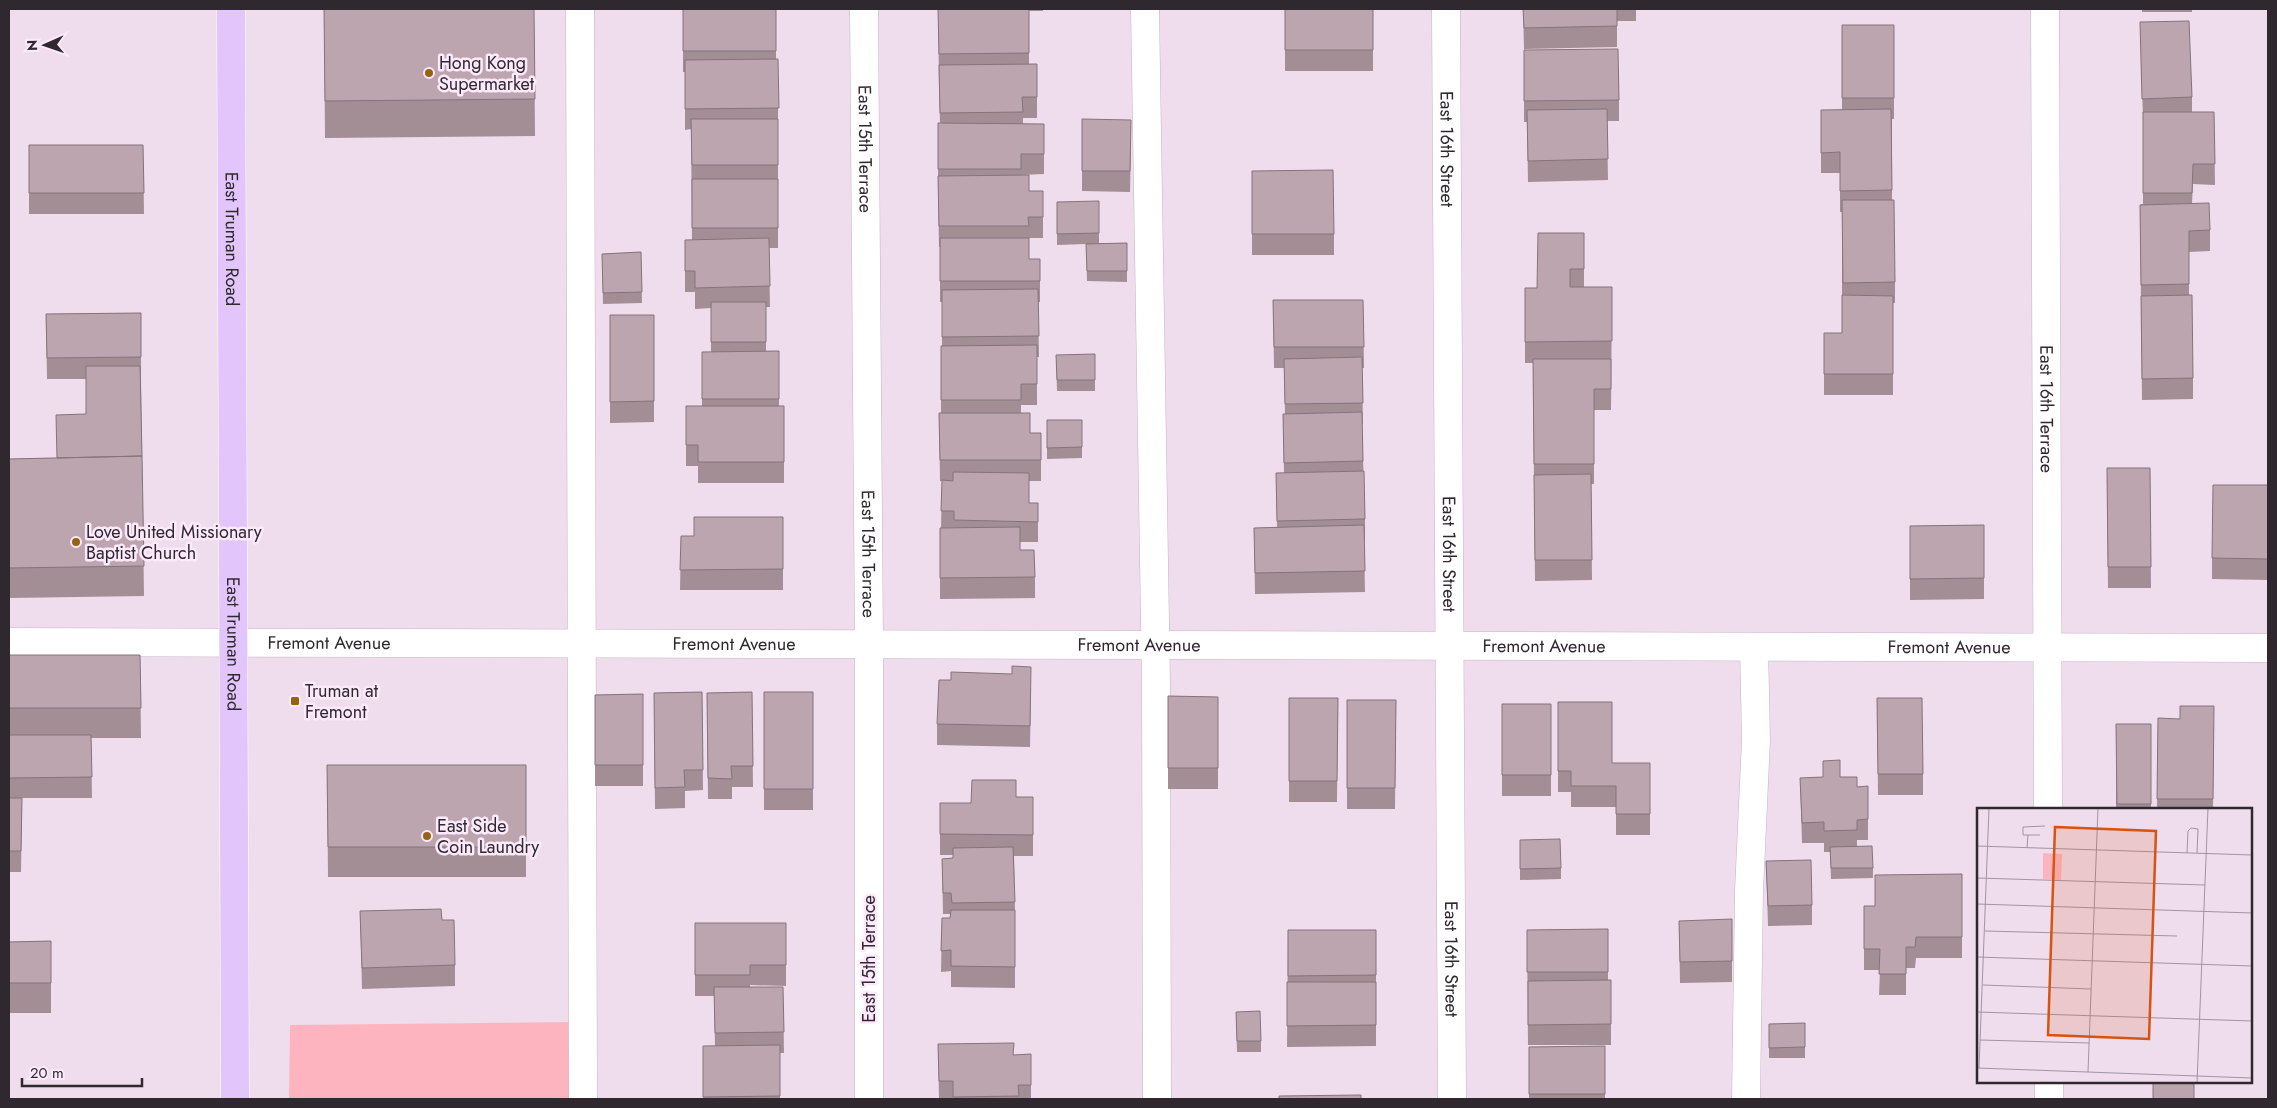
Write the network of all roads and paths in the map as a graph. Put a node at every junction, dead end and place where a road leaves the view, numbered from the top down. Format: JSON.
{"nodes":[{"id":1,"x":231,"y":9,"type":"edge"},
{"id":2,"x":580,"y":9,"type":"edge"},
{"id":3,"x":864,"y":9,"type":"edge"},
{"id":4,"x":1145,"y":9,"type":"edge"},
{"id":5,"x":1446,"y":9,"type":"edge"},
{"id":6,"x":2045,"y":9,"type":"edge"},
{"id":7,"x":9,"y":642,"type":"edge"},
{"id":8,"x":233,"y":643,"type":"junction"},
{"id":9,"x":582,"y":644,"type":"junction"},
{"id":10,"x":869,"y":644,"type":"junction"},
{"id":11,"x":1156,"y":645,"type":"junction"},
{"id":12,"x":1450,"y":646,"type":"junction"},
{"id":13,"x":1754,"y":647,"type":"junction"},
{"id":14,"x":2047,"y":648,"type":"junction"},
{"id":15,"x":2268,"y":648,"type":"edge"},
{"id":16,"x":2048,"y":808,"type":"edge"},
{"id":17,"x":2049,"y":1083,"type":"edge"},
{"id":18,"x":235,"y":1099,"type":"edge"},
{"id":19,"x":583,"y":1099,"type":"edge"},
{"id":20,"x":869,"y":1099,"type":"edge"},
{"id":21,"x":1157,"y":1099,"type":"edge"},
{"id":22,"x":1452,"y":1099,"type":"edge"},
{"id":23,"x":1746,"y":1099,"type":"edge"},
{"id":24,"x":2049,"y":1099,"type":"edge"}],
"edges":[{"from":1,"to":8,"type":"main road","name":"East Truman Road"},
{"from":2,"to":9,"type":"street"},
{"from":3,"to":10,"type":"street","name":"East 15th Terrace"},
{"from":4,"to":11,"type":"street"},
{"from":5,"to":12,"type":"street","name":"East 16th Street"},
{"from":6,"to":14,"type":"street","name":"East 16th Terrace"},
{"from":7,"to":8,"type":"street","name":"Fremont Avenue"},
{"from":8,"to":9,"type":"street","name":"Fremont Avenue"},
{"from":8,"to":18,"type":"main road","name":"East Truman Road"},
{"from":9,"to":10,"type":"street","name":"Fremont Avenue"},
{"from":9,"to":19,"type":"street"},
{"from":10,"to":11,"type":"street","name":"Fremont Avenue"},
{"from":10,"to":20,"type":"street","name":"East 15th Terrace"},
{"from":11,"to":12,"type":"street","name":"Fremont Avenue"},
{"from":11,"to":21,"type":"street"},
{"from":12,"to":13,"type":"street","name":"Fremont Avenue"},
{"from":12,"to":22,"type":"street","name":"East 16th Street"},
{"from":13,"to":14,"type":"street","name":"Fremont Avenue"},
{"from":13,"to":23,"type":"street"},
{"from":14,"to":15,"type":"street","name":"Fremont Avenue"},
{"from":14,"to":16,"type":"street","name":"East 16th Terrace"},
{"from":17,"to":24,"type":"street"}]}
